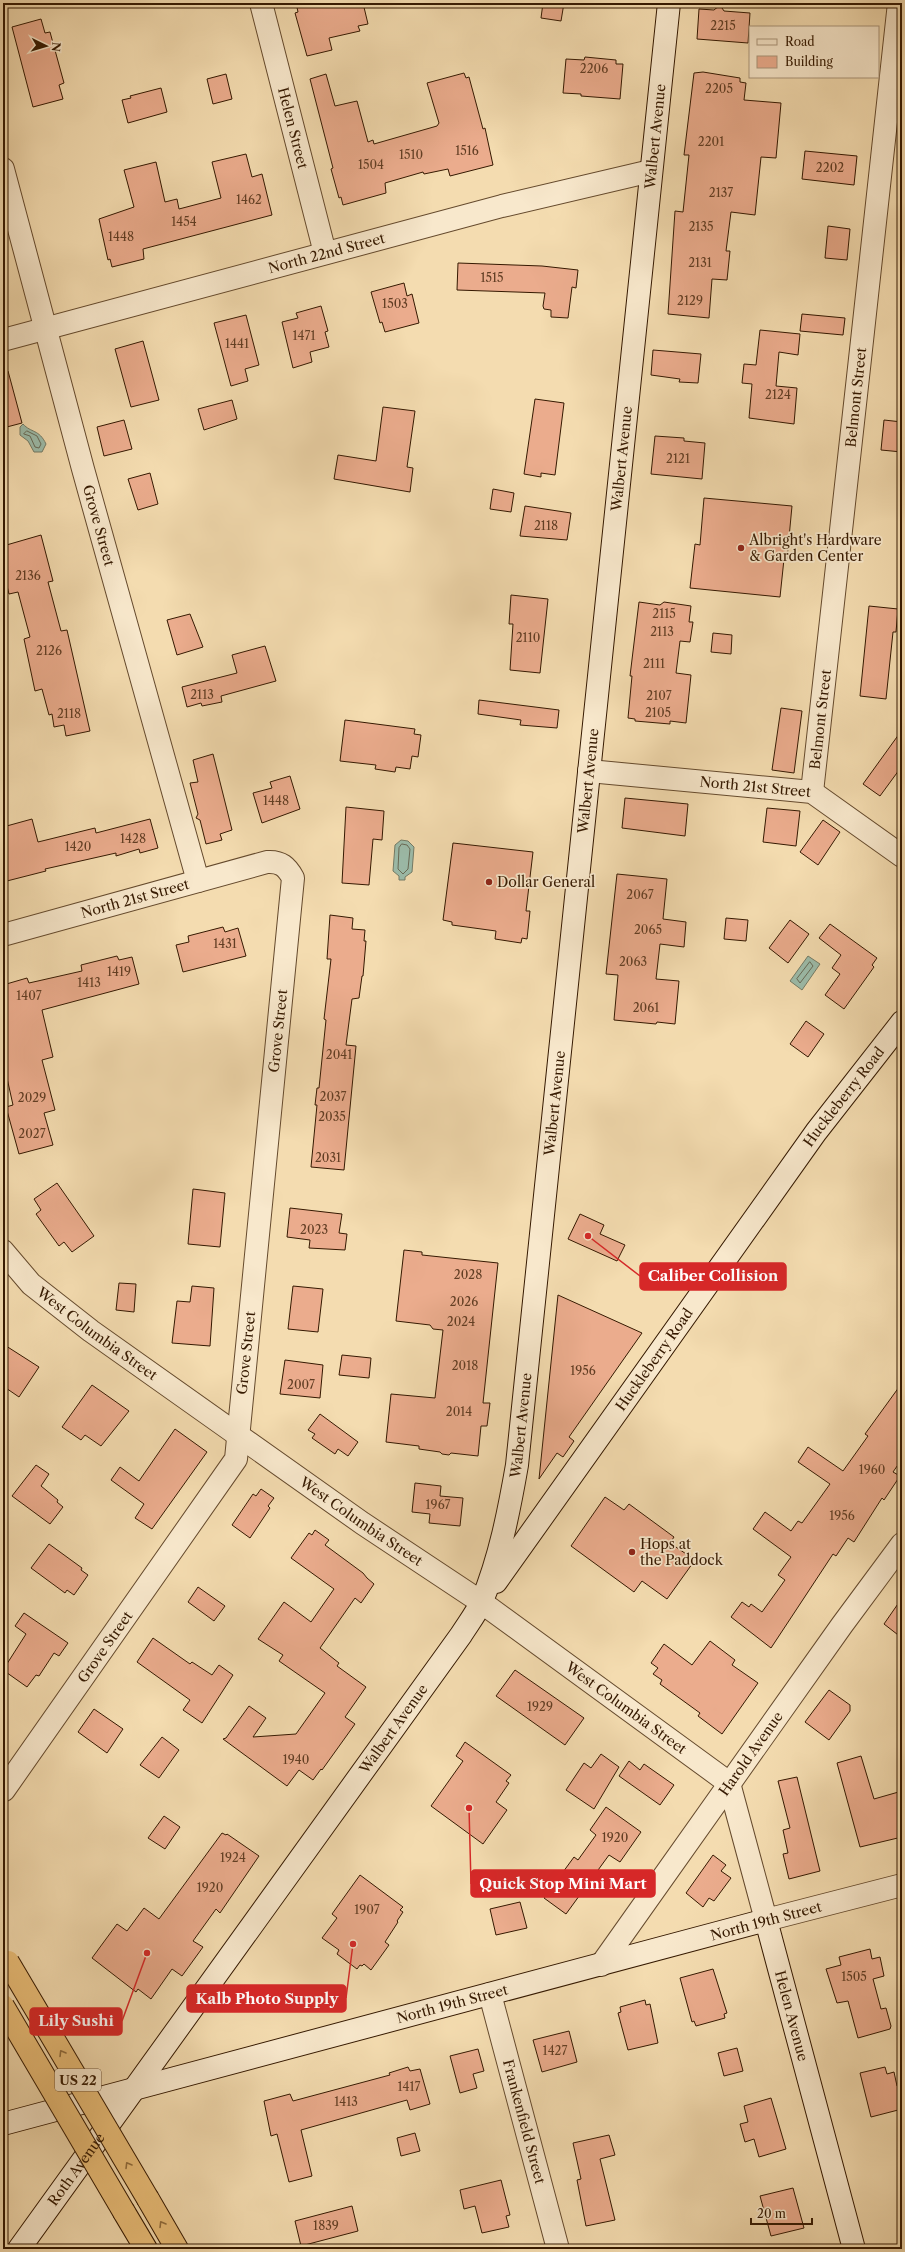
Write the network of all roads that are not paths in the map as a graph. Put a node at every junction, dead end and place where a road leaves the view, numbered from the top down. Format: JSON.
{"nodes":[{"id":1,"x":261,"y":3,"type":"edge"},
{"id":2,"x":669,"y":3,"type":"edge"},
{"id":3,"x":899,"y":3,"type":"edge"},
{"id":4,"x":3,"y":169,"type":"edge"},
{"id":5,"x":651,"y":171,"type":"junction"},
{"id":6,"x":325,"y":253,"type":"junction"},
{"id":7,"x":46,"y":329,"type":"junction"},
{"id":8,"x":3,"y":340,"type":"edge"},
{"id":9,"x":589,"y":771,"type":"junction"},
{"id":10,"x":812,"y":792,"type":"junction"},
{"id":11,"x":902,"y":856,"type":"edge"},
{"id":12,"x":267,"y":862,"type":"joint"},
{"id":13,"x":198,"y":881,"type":"junction"},
{"id":14,"x":3,"y":935,"type":"edge"},
{"id":15,"x":900,"y":1029,"type":"edge"},
{"id":16,"x":3,"y":1250,"type":"edge"},
{"id":17,"x":238,"y":1434,"type":"junction"},
{"id":18,"x":902,"y":1544,"type":"edge"},
{"id":19,"x":481,"y":1602,"type":"junction"},
{"id":20,"x":729,"y":1783,"type":"junction"},
{"id":21,"x":4,"y":1790,"type":"edge"},
{"id":22,"x":902,"y":1885,"type":"edge"},
{"id":23,"x":766,"y":1920,"type":"junction"},
{"id":24,"x":6,"y":1958,"type":"edge"},
{"id":25,"x":601,"y":1964,"type":"junction"},
{"id":26,"x":490,"y":1994,"type":"junction"},
{"id":27,"x":3,"y":2006,"type":"edge"},
{"id":28,"x":132,"y":2090,"type":"junction"},
{"id":29,"x":3,"y":2124,"type":"edge"},
{"id":30,"x":19,"y":2249,"type":"edge"},
{"id":31,"x":146,"y":2249,"type":"edge"},
{"id":32,"x":177,"y":2249,"type":"edge"},
{"id":33,"x":558,"y":2249,"type":"edge"},
{"id":34,"x":854,"y":2249,"type":"edge"}],
"edges":[{"from":1,"to":6,"type":"street","name":"Helen Street"},
{"from":2,"to":5,"type":"street","name":"Walbert Avenue"},
{"from":3,"to":10,"type":"street","name":"Belmont Street"},
{"from":4,"to":7,"type":"street","name":"Grove Street"},
{"from":5,"to":6,"type":"street","name":"North 22nd Street"},
{"from":5,"to":9,"type":"street","name":"Walbert Avenue"},
{"from":6,"to":7,"type":"street","name":"North 22nd Street"},
{"from":7,"to":8,"type":"street","name":"North 22nd Street"},
{"from":7,"to":13,"type":"street","name":"Grove Street"},
{"from":9,"to":10,"type":"street","name":"North 21st Street"},
{"from":9,"to":19,"type":"street","name":"Walbert Avenue"},
{"from":10,"to":11,"type":"street","name":"North 21st Street"},
{"from":12,"to":13,"type":"street","name":"North 21st Street"},
{"from":12,"to":17,"type":"street","name":"Grove Street"},
{"from":13,"to":14,"type":"street","name":"North 21st Street"},
{"from":15,"to":19,"type":"street","name":"Huckleberry Road"},
{"from":16,"to":17,"type":"street","name":"West Columbia Street"},
{"from":17,"to":19,"type":"street","name":"West Columbia Street"},
{"from":17,"to":21,"type":"street","name":"Grove Street"},
{"from":18,"to":20,"type":"street","name":"Harold Avenue"},
{"from":19,"to":20,"type":"street","name":"West Columbia Street"},
{"from":19,"to":28,"type":"street","name":"Walbert Avenue"},
{"from":20,"to":23,"type":"street","name":"Helen Avenue"},
{"from":20,"to":25,"type":"street","name":"Harold Avenue"},
{"from":22,"to":23,"type":"street","name":"North 19th Street"},
{"from":23,"to":25,"type":"street","name":"North 19th Street"},
{"from":23,"to":34,"type":"street","name":"Helen Avenue"},
{"from":32,"to":24,"type":"highway","number":"US 22","one_way":true,"bridge":true},
{"from":25,"to":26,"type":"street","name":"North 19th Street"},
{"from":26,"to":28,"type":"street","name":"North 19th Street"},
{"from":26,"to":33,"type":"street","name":"Frankenfield Street"},
{"from":27,"to":31,"type":"highway","number":"US 22","bridge":true},
{"from":28,"to":29,"type":"street","name":"North 19th Street"},
{"from":28,"to":30,"type":"street","name":"Roth Avenue"}]}
